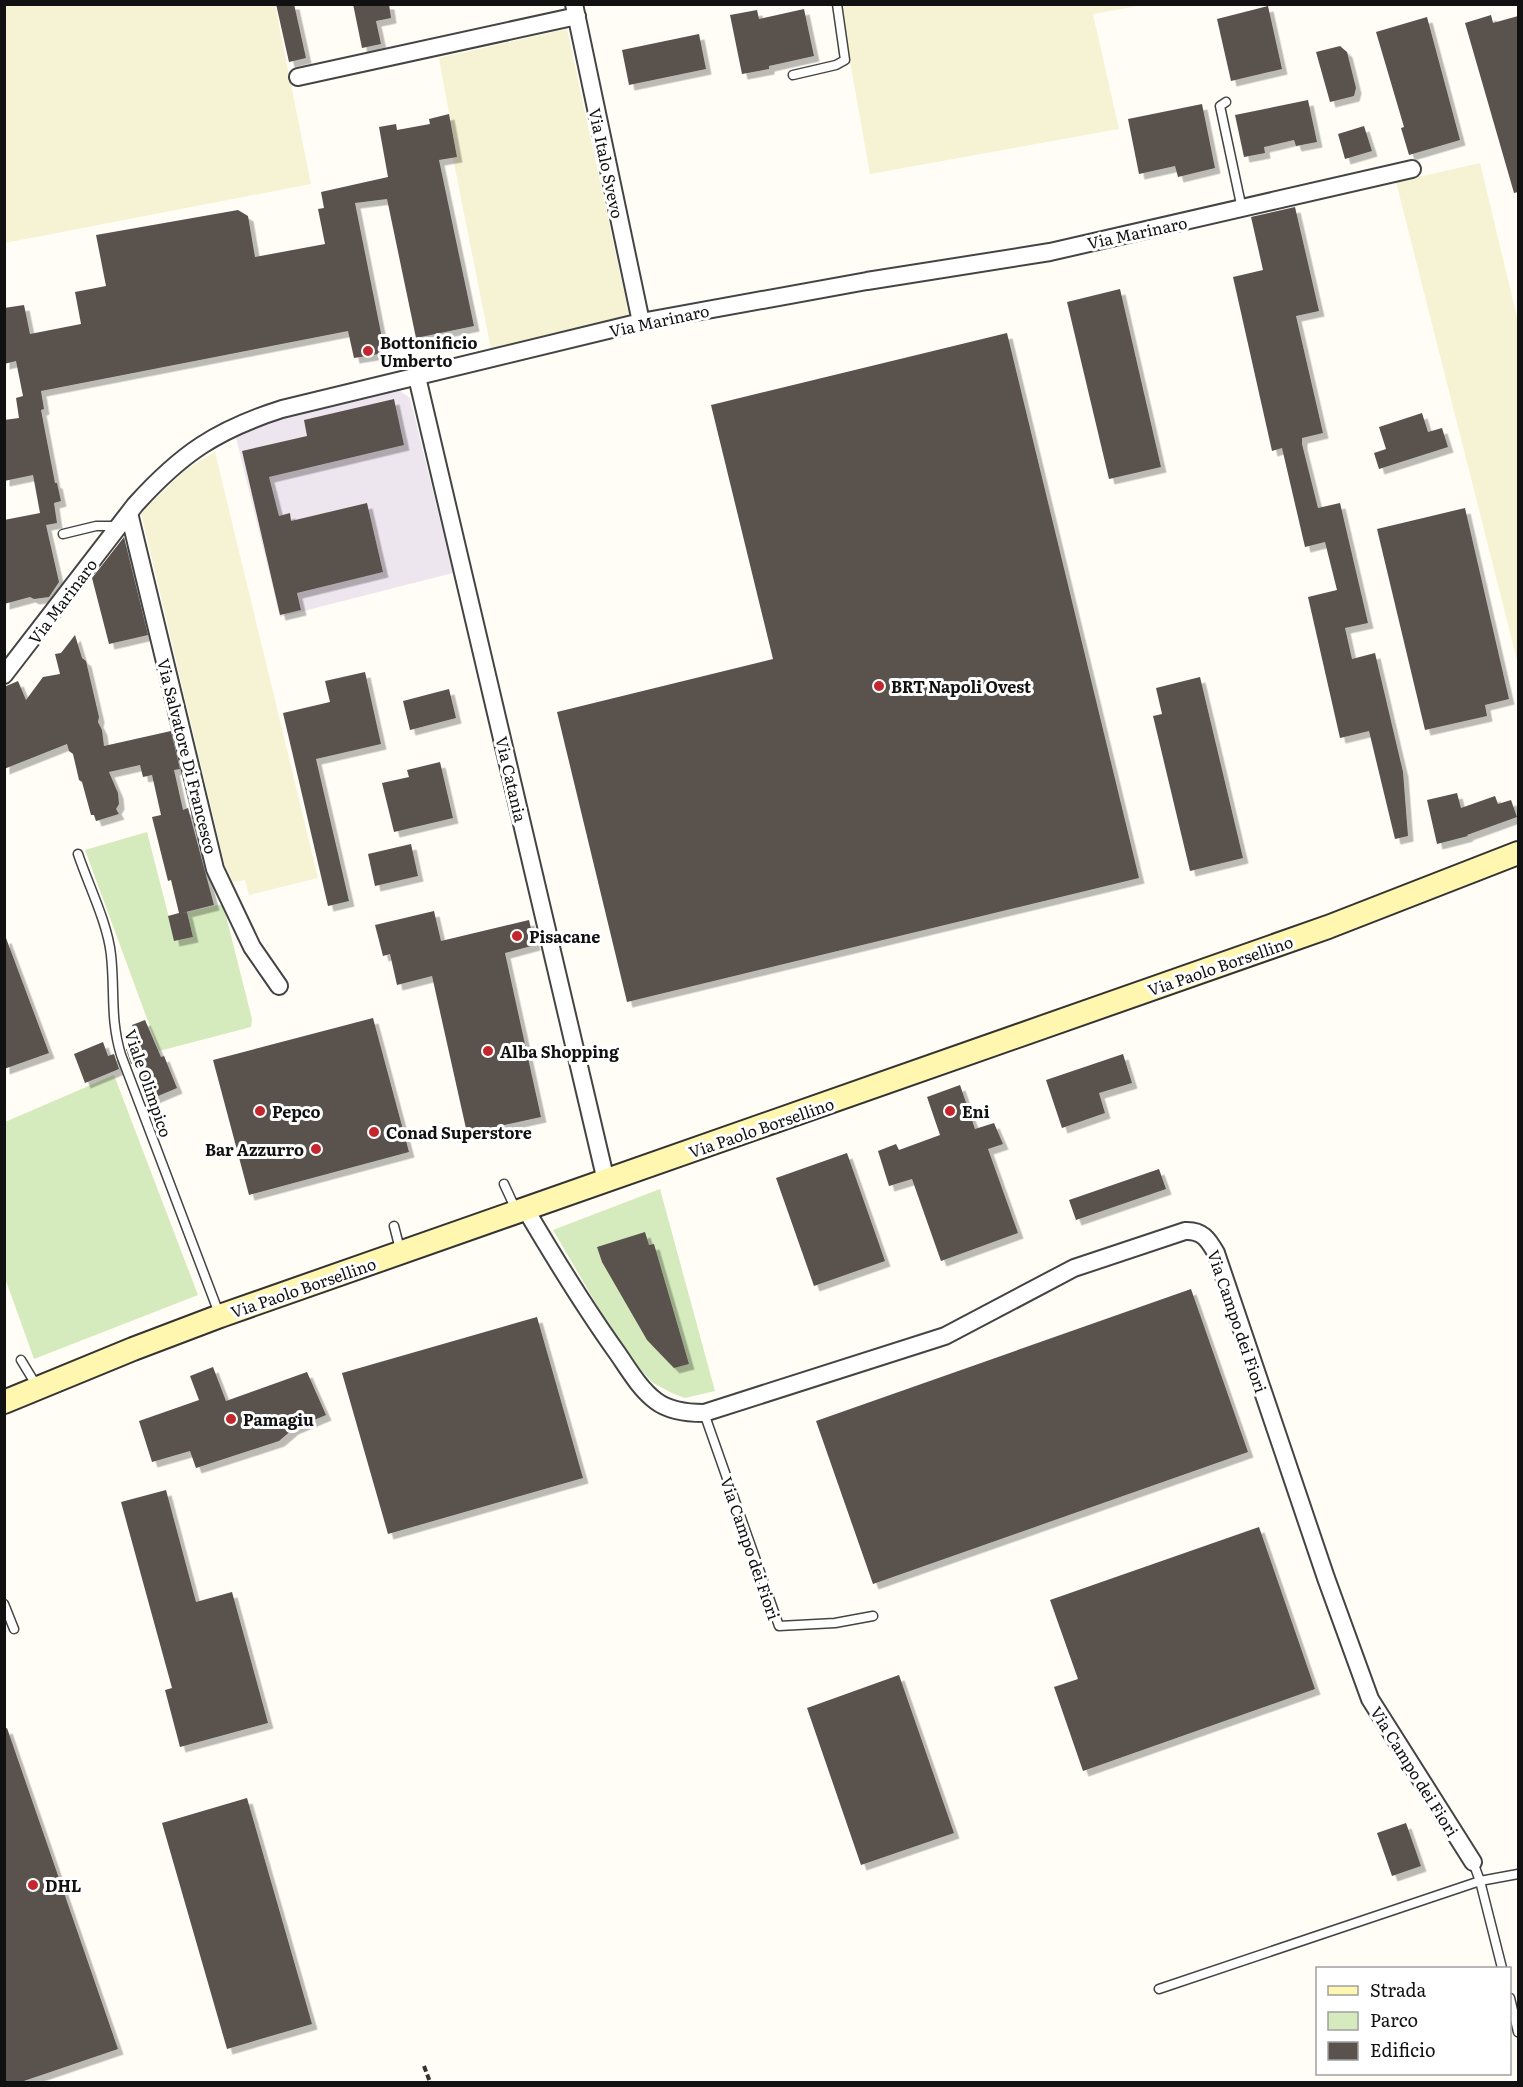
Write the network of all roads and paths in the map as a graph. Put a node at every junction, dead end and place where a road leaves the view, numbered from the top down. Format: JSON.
{"nodes":[{"id":1,"x":837,"y":4,"type":"edge"},
{"id":2,"x":575,"y":10,"type":"edge"},
{"id":3,"x":793,"y":75,"type":"dead end"},
{"id":4,"x":298,"y":77,"type":"dead end"},
{"id":5,"x":1226,"y":102,"type":"dead end"},
{"id":6,"x":1412,"y":169,"type":"dead end"},
{"id":7,"x":1242,"y":209,"type":"junction"},
{"id":8,"x":641,"y":322,"type":"junction"},
{"id":9,"x":417,"y":377,"type":"junction"},
{"id":10,"x":124,"y":520,"type":"junction"},
{"id":11,"x":63,"y":534,"type":"dead end"},
{"id":12,"x":4,"y":675,"type":"edge"},
{"id":13,"x":1518,"y":853,"type":"edge"},
{"id":14,"x":78,"y":854,"type":"dead end"},
{"id":15,"x":279,"y":986,"type":"dead end"},
{"id":16,"x":606,"y":1181,"type":"junction"},
{"id":17,"x":504,"y":1184,"type":"dead end"},
{"id":18,"x":522,"y":1211,"type":"junction"},
{"id":19,"x":394,"y":1226,"type":"dead end"},
{"id":20,"x":401,"y":1253,"type":"junction"},
{"id":21,"x":220,"y":1316,"type":"junction"},
{"id":22,"x":21,"y":1360,"type":"dead end"},
{"id":23,"x":38,"y":1388,"type":"junction"},
{"id":24,"x":4,"y":1402,"type":"edge"},
{"id":25,"x":704,"y":1413,"type":"junction"},
{"id":26,"x":4,"y":1604,"type":"edge"},
{"id":27,"x":873,"y":1616,"type":"dead end"},
{"id":28,"x":14,"y":1629,"type":"dead end"},
{"id":29,"x":1473,"y":1862,"type":"joint"},
{"id":30,"x":1518,"y":1874,"type":"edge"},
{"id":31,"x":1480,"y":1881,"type":"junction"},
{"id":32,"x":1502,"y":1967,"type":"edge"},
{"id":33,"x":1159,"y":1989,"type":"dead end"},
{"id":34,"x":1511,"y":2006,"type":"edge"},
{"id":35,"x":1518,"y":2032,"type":"edge"},
{"id":36,"x":424,"y":2066,"type":"dead end"},
{"id":37,"x":430,"y":2082,"type":"edge"}],
"edges":[{"from":1,"to":3,"type":"lane"},
{"from":2,"to":4,"type":"street"},
{"from":2,"to":8,"type":"street","name":"Via Italo Svevo"},
{"from":5,"to":7,"type":"lane"},
{"from":6,"to":7,"type":"street","name":"Via Marinaro"},
{"from":7,"to":8,"type":"street","name":"Via Marinaro"},
{"from":8,"to":9,"type":"street","name":"Via Marinaro"},
{"from":9,"to":10,"type":"street","name":"Via Marinaro"},
{"from":9,"to":16,"type":"street","name":"Via Catania"},
{"from":10,"to":11,"type":"lane"},
{"from":10,"to":12,"type":"street","name":"Via Marinaro"},
{"from":10,"to":15,"type":"street","name":"Via Salvatore Di Francesco"},
{"from":13,"to":16,"type":"main road","name":"Via Paolo Borsellino"},
{"from":14,"to":21,"type":"lane","name":"Viale Olimpico"},
{"from":16,"to":18,"type":"main road","name":"Via Paolo Borsellino"},
{"from":17,"to":18,"type":"lane"},
{"from":18,"to":20,"type":"main road","name":"Via Paolo Borsellino"},
{"from":18,"to":25,"type":"street","name":"Via Campo dei Fiori"},
{"from":19,"to":20,"type":"lane"},
{"from":20,"to":21,"type":"main road","name":"Via Paolo Borsellino"},
{"from":21,"to":23,"type":"main road","name":"Via Paolo Borsellino"},
{"from":22,"to":23,"type":"lane"},
{"from":23,"to":24,"type":"main road","name":"Via Paolo Borsellino"},
{"from":25,"to":27,"type":"lane","name":"Via Campo dei Fiori"},
{"from":25,"to":29,"type":"street","name":"Via Campo dei Fiori"},
{"from":26,"to":28,"type":"lane"},
{"from":29,"to":31,"type":"lane"},
{"from":30,"to":31,"type":"lane"},
{"from":31,"to":32,"type":"lane"},
{"from":31,"to":33,"type":"lane"},
{"from":34,"to":35,"type":"lane"},
{"from":36,"to":37,"type":"path"}]}
